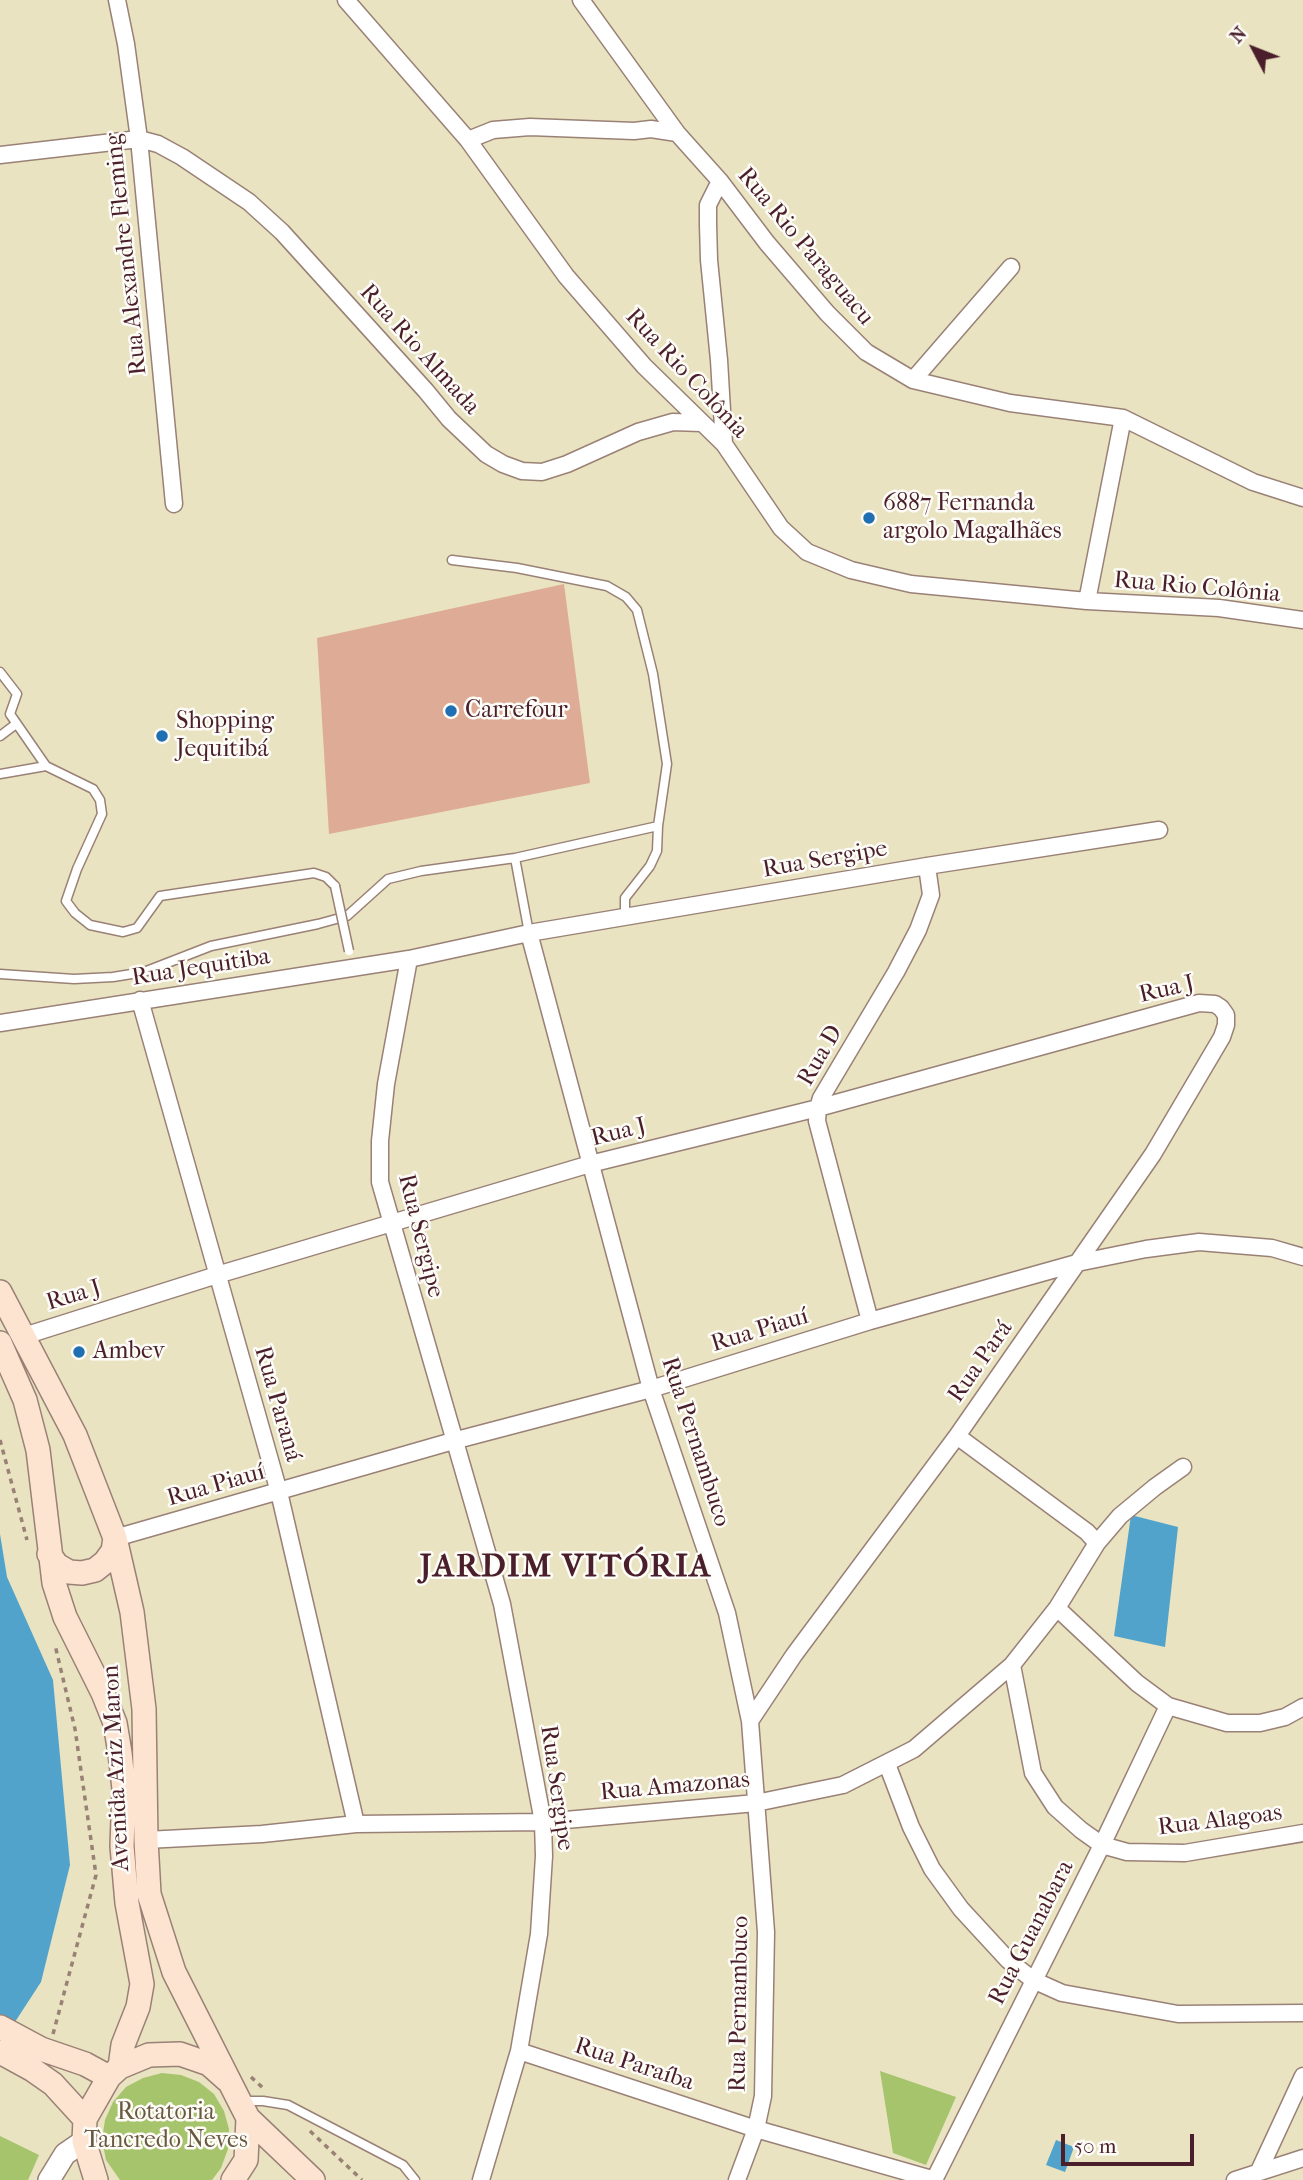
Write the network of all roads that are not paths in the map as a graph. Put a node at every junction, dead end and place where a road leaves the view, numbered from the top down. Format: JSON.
{"nodes":[{"id":1,"x":117,"y":0,"type":"edge"},
{"id":2,"x":346,"y":0,"type":"edge"},
{"id":3,"x":581,"y":0,"type":"edge"},
{"id":4,"x":677,"y":133,"type":"junction"},
{"id":5,"x":139,"y":139,"type":"junction"},
{"id":6,"x":468,"y":139,"type":"junction"},
{"id":7,"x":0,"y":155,"type":"edge"},
{"id":8,"x":720,"y":181,"type":"junction"},
{"id":9,"x":1011,"y":267,"type":"dead end"},
{"id":10,"x":913,"y":380,"type":"junction"},
{"id":11,"x":1123,"y":418,"type":"junction"},
{"id":12,"x":701,"y":423,"type":"junction"},
{"id":13,"x":724,"y":444,"type":"junction"},
{"id":14,"x":1303,"y":498,"type":"edge"},
{"id":15,"x":174,"y":504,"type":"dead end"},
{"id":16,"x":452,"y":560,"type":"dead end"},
{"id":17,"x":1087,"y":601,"type":"junction"},
{"id":18,"x":1303,"y":620,"type":"edge"},
{"id":19,"x":0,"y":672,"type":"edge"},
{"id":20,"x":16,"y":724,"type":"junction"},
{"id":21,"x":0,"y":736,"type":"edge"},
{"id":22,"x":46,"y":766,"type":"junction"},
{"id":23,"x":0,"y":774,"type":"edge"},
{"id":24,"x":658,"y":826,"type":"junction"},
{"id":25,"x":1160,"y":830,"type":"dead end"},
{"id":26,"x":515,"y":858,"type":"junction"},
{"id":27,"x":927,"y":866,"type":"junction"},
{"id":28,"x":625,"y":917,"type":"junction"},
{"id":29,"x":530,"y":933,"type":"junction"},
{"id":30,"x":409,"y":959,"type":"junction"},
{"id":31,"x":352,"y":968,"type":"junction"},
{"id":32,"x":0,"y":974,"type":"edge"},
{"id":33,"x":140,"y":1000,"type":"junction"},
{"id":34,"x":1226,"y":1016,"type":"joint"},
{"id":35,"x":0,"y":1023,"type":"edge"},
{"id":36,"x":818,"y":1108,"type":"junction"},
{"id":37,"x":590,"y":1164,"type":"junction"},
{"id":38,"x":391,"y":1224,"type":"junction"},
{"id":39,"x":1303,"y":1257,"type":"edge"},
{"id":40,"x":1077,"y":1263,"type":"junction"},
{"id":41,"x":217,"y":1275,"type":"junction"},
{"id":42,"x":0,"y":1292,"type":"edge"},
{"id":43,"x":870,"y":1321,"type":"junction"},
{"id":44,"x":24,"y":1336,"type":"junction"},
{"id":45,"x":0,"y":1343,"type":"edge"},
{"id":46,"x":652,"y":1388,"type":"junction"},
{"id":47,"x":957,"y":1436,"type":"junction"},
{"id":48,"x":453,"y":1441,"type":"junction"},
{"id":49,"x":1183,"y":1467,"type":"dead end"},
{"id":50,"x":279,"y":1492,"type":"junction"},
{"id":51,"x":115,"y":1538,"type":"junction"},
{"id":52,"x":1097,"y":1543,"type":"junction"},
{"id":53,"x":49,"y":1554,"type":"junction"},
{"id":54,"x":1057,"y":1608,"type":"junction"},
{"id":55,"x":1012,"y":1665,"type":"junction"},
{"id":56,"x":1168,"y":1706,"type":"junction"},
{"id":57,"x":1303,"y":1707,"type":"edge"},
{"id":58,"x":750,"y":1721,"type":"junction"},
{"id":59,"x":887,"y":1764,"type":"junction"},
{"id":60,"x":757,"y":1803,"type":"junction"},
{"id":61,"x":543,"y":1822,"type":"junction"},
{"id":62,"x":356,"y":1824,"type":"junction"},
{"id":63,"x":1303,"y":1833,"type":"edge"},
{"id":64,"x":146,"y":1840,"type":"junction"},
{"id":65,"x":1102,"y":1845,"type":"junction"},
{"id":66,"x":1033,"y":1980,"type":"junction"},
{"id":67,"x":1303,"y":2013,"type":"edge"},
{"id":68,"x":0,"y":2027,"type":"edge"},
{"id":69,"x":519,"y":2051,"type":"junction"},
{"id":70,"x":0,"y":2052,"type":"edge"},
{"id":71,"x":42,"y":2052,"type":"junction"},
{"id":72,"x":115,"y":2072,"type":"junction"},
{"id":73,"x":1303,"y":2076,"type":"edge"},
{"id":74,"x":240,"y":2101,"type":"junction"},
{"id":75,"x":755,"y":2129,"type":"junction"},
{"id":76,"x":84,"y":2130,"type":"junction"},
{"id":77,"x":1303,"y":2158,"type":"edge"},
{"id":78,"x":1259,"y":2171,"type":"junction"},
{"id":79,"x":49,"y":2180,"type":"edge"},
{"id":80,"x":96,"y":2180,"type":"edge"},
{"id":81,"x":233,"y":2180,"type":"edge"},
{"id":82,"x":313,"y":2180,"type":"edge"},
{"id":83,"x":415,"y":2180,"type":"edge"},
{"id":84,"x":481,"y":2180,"type":"edge"},
{"id":85,"x":737,"y":2180,"type":"edge"},
{"id":86,"x":934,"y":2180,"type":"edge"},
{"id":87,"x":1235,"y":2180,"type":"edge"}],
"edges":[{"from":1,"to":5,"type":"street","name":"Rua Alexandre Fleming"},
{"from":2,"to":6,"type":"street","name":"Rua Rio Colônia"},
{"from":3,"to":4,"type":"street","name":"Rua Rio Paraguacu"},
{"from":4,"to":6,"type":"street"},
{"from":4,"to":8,"type":"street","name":"Rua Rio Paraguacu"},
{"from":5,"to":7,"type":"street"},
{"from":5,"to":12,"type":"street","name":"Rua Rio Almada"},
{"from":5,"to":15,"type":"street","name":"Rua Alexandre Fleming"},
{"from":6,"to":12,"type":"street","name":"Rua Rio Colônia"},
{"from":8,"to":10,"type":"street","name":"Rua Rio Paraguacu"},
{"from":8,"to":13,"type":"street"},
{"from":9,"to":10,"type":"street"},
{"from":10,"to":11,"type":"street","name":"Rua Rio Paraguacu"},
{"from":11,"to":14,"type":"street","name":"Rua Rio Paraguacu"},
{"from":11,"to":17,"type":"street"},
{"from":12,"to":13,"type":"street","name":"Rua Rio Colônia"},
{"from":13,"to":17,"type":"street","name":"Rua Rio Colônia"},
{"from":16,"to":24,"type":"lane"},
{"from":17,"to":18,"type":"street","name":"Rua Rio Colônia"},
{"from":19,"to":20,"type":"lane"},
{"from":20,"to":21,"type":"lane"},
{"from":20,"to":22,"type":"lane"},
{"from":22,"to":23,"type":"lane"},
{"from":22,"to":31,"type":"lane","bridge":true},
{"from":24,"to":26,"type":"lane"},
{"from":24,"to":28,"type":"lane"},
{"from":25,"to":27,"type":"street","name":"Rua Sergipe"},
{"from":26,"to":29,"type":"lane"},
{"from":26,"to":32,"type":"lane"},
{"from":27,"to":28,"type":"street","name":"Rua Sergipe"},
{"from":27,"to":36,"type":"street","name":"Rua D"},
{"from":28,"to":29,"type":"street","name":"Rua Sergipe"},
{"from":29,"to":30,"type":"street","name":"Rua Sergipe"},
{"from":29,"to":37,"type":"street","name":"Rua Pernambuco"},
{"from":30,"to":31,"type":"street","name":"Rua Jequitiba"},
{"from":30,"to":38,"type":"street","name":"Rua Sergipe"},
{"from":31,"to":33,"type":"street","name":"Rua Jequitiba"},
{"from":33,"to":35,"type":"street","name":"Rua Jequitiba"},
{"from":33,"to":41,"type":"street","name":"Rua Paraná"},
{"from":34,"to":36,"type":"street","name":"Rua J"},
{"from":34,"to":40,"type":"street","name":"Rua Pará"},
{"from":36,"to":37,"type":"street","name":"Rua J"},
{"from":36,"to":43,"type":"street","name":"Rua D"},
{"from":37,"to":38,"type":"street","name":"Rua J"},
{"from":37,"to":46,"type":"street","name":"Rua Pernambuco"},
{"from":38,"to":41,"type":"street","name":"Rua J"},
{"from":38,"to":48,"type":"street","name":"Rua Sergipe"},
{"from":39,"to":40,"type":"street","name":"Rua Piauí"},
{"from":40,"to":43,"type":"street","name":"Rua Piauí"},
{"from":40,"to":47,"type":"street","name":"Rua Pará"},
{"from":41,"to":44,"type":"street","name":"Rua J"},
{"from":41,"to":50,"type":"street","name":"Rua Paraná"},
{"from":42,"to":44,"type":"main road","name":"Avenida Aziz Maron"},
{"from":43,"to":46,"type":"street","name":"Rua Piauí"},
{"from":44,"to":51,"type":"main road","name":"Avenida Aziz Maron"},
{"from":45,"to":53,"type":"main road","name":"Avenida Aziz Maron"},
{"from":46,"to":48,"type":"street","name":"Rua Piauí"},
{"from":46,"to":58,"type":"street","name":"Rua Pernambuco"},
{"from":47,"to":52,"type":"street"},
{"from":47,"to":58,"type":"street","name":"Rua Pará"},
{"from":48,"to":50,"type":"street","name":"Rua Piauí"},
{"from":48,"to":61,"type":"street","name":"Rua Sergipe"},
{"from":49,"to":52,"type":"street","name":"Rua Amazonas"},
{"from":50,"to":51,"type":"street","name":"Rua Piauí"},
{"from":50,"to":62,"type":"street","name":"Rua Paraná"},
{"from":51,"to":53,"type":"main road"},
{"from":51,"to":64,"type":"main road","name":"Avenida Aziz Maron"},
{"from":52,"to":54,"type":"street","name":"Rua Amazonas"},
{"from":53,"to":72,"type":"main road","name":"Avenida Aziz Maron"},
{"from":54,"to":55,"type":"street","name":"Rua Amazonas"},
{"from":54,"to":56,"type":"street"},
{"from":55,"to":59,"type":"street","name":"Rua Amazonas"},
{"from":55,"to":65,"type":"street","name":"Rua Alagoas"},
{"from":56,"to":57,"type":"street"},
{"from":56,"to":65,"type":"street","name":"Rua Guanabara"},
{"from":58,"to":60,"type":"street","name":"Rua Pernambuco"},
{"from":59,"to":60,"type":"street","name":"Rua Amazonas"},
{"from":59,"to":66,"type":"street"},
{"from":60,"to":61,"type":"street","name":"Rua Amazonas"},
{"from":60,"to":75,"type":"street","name":"Rua Pernambuco"},
{"from":61,"to":62,"type":"street","name":"Rua Amazonas"},
{"from":61,"to":69,"type":"street","name":"Rua Sergipe"},
{"from":62,"to":64,"type":"street","name":"Rua Amazonas"},
{"from":63,"to":65,"type":"street","name":"Rua Alagoas"},
{"from":64,"to":74,"type":"main road","name":"Avenida Aziz Maron"},
{"from":65,"to":66,"type":"street","name":"Rua Guanabara"},
{"from":66,"to":67,"type":"street"},
{"from":66,"to":86,"type":"street","name":"Rua Guanabara"},
{"from":68,"to":71,"type":"main road"},
{"from":69,"to":75,"type":"street","name":"Rua Paraíba"},
{"from":69,"to":84,"type":"street","name":"Rua Sergipe"},
{"from":70,"to":71,"type":"main road"},
{"from":71,"to":72,"type":"main road"},
{"from":71,"to":76,"type":"main road"},
{"from":72,"to":74,"type":"main road"},
{"from":72,"to":76,"type":"main road","name":"Avenida Aziz Maron"},
{"from":73,"to":78,"type":"street"},
{"from":74,"to":81,"type":"main road"},
{"from":74,"to":82,"type":"main road"},
{"from":74,"to":83,"type":"lane"},
{"from":75,"to":85,"type":"street","name":"Rua Pernambuco"},
{"from":75,"to":86,"type":"street","name":"Rua Paraíba"},
{"from":76,"to":79,"type":"street"},
{"from":76,"to":80,"type":"main road"},
{"from":77,"to":78,"type":"street"},
{"from":78,"to":87,"type":"street"}]}
